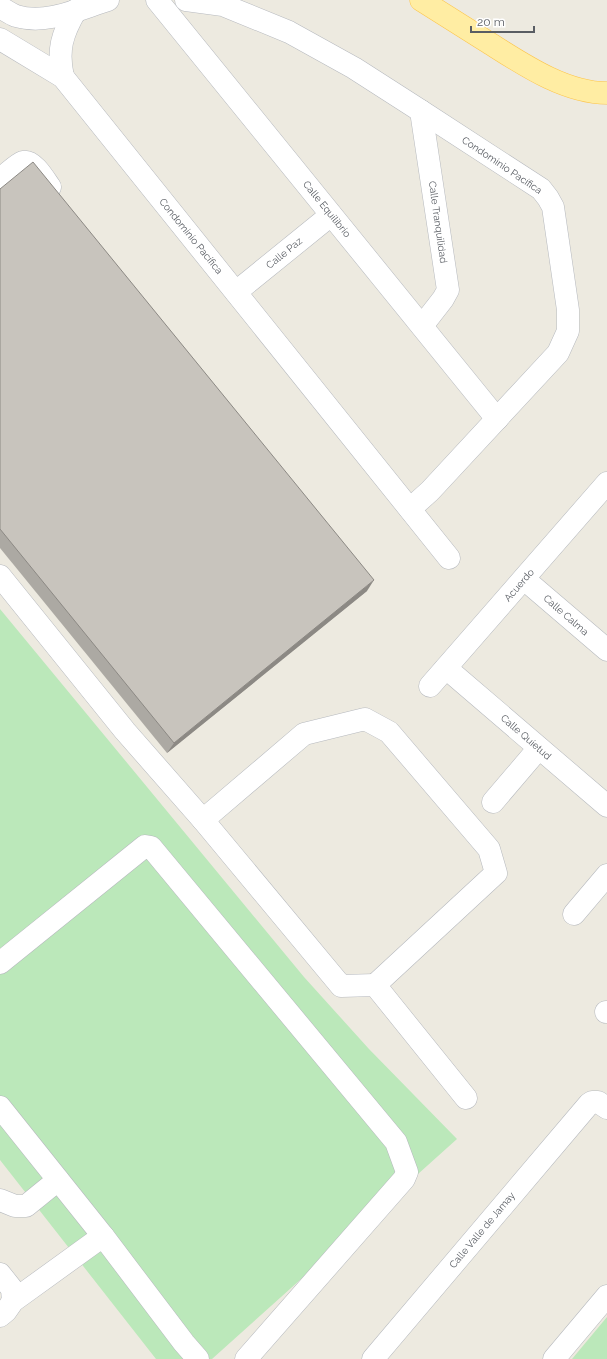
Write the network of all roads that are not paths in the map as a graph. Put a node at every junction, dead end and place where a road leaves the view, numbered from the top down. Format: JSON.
{"nodes":[{"id":1,"x":108,"y":0,"type":"edge"},
{"id":2,"x":157,"y":0,"type":"edge"},
{"id":3,"x":186,"y":0,"type":"edge"},
{"id":4,"x":421,"y":0,"type":"edge"},
{"id":5,"x":0,"y":7,"type":"edge"},
{"id":6,"x":76,"y":10,"type":"junction"},
{"id":7,"x":0,"y":38,"type":"edge"},
{"id":8,"x":63,"y":77,"type":"junction"},
{"id":9,"x":607,"y":93,"type":"edge"},
{"id":10,"x":421,"y":110,"type":"junction"},
{"id":11,"x":0,"y":179,"type":"edge"},
{"id":12,"x":63,"y":203,"type":"edge"},
{"id":13,"x":331,"y":214,"type":"junction"},
{"id":14,"x":236,"y":292,"type":"junction"},
{"id":15,"x":422,"y":326,"type":"junction"},
{"id":16,"x":497,"y":419,"type":"junction"},
{"id":17,"x":604,"y":491,"type":"edge"},
{"id":18,"x":410,"y":509,"type":"junction"},
{"id":19,"x":449,"y":558,"type":"dead end"},
{"id":20,"x":0,"y":576,"type":"edge"},
{"id":21,"x":524,"y":579,"type":"junction"},
{"id":22,"x":607,"y":650,"type":"edge"},
{"id":23,"x":446,"y":668,"type":"junction"},
{"id":24,"x":430,"y":686,"type":"dead end"},
{"id":25,"x":538,"y":748,"type":"junction"},
{"id":26,"x":493,"y":802,"type":"dead end"},
{"id":27,"x":607,"y":806,"type":"edge"},
{"id":28,"x":203,"y":820,"type":"junction"},
{"id":29,"x":607,"y":875,"type":"edge"},
{"id":30,"x":574,"y":914,"type":"dead end"},
{"id":31,"x":0,"y":963,"type":"edge"},
{"id":32,"x":375,"y":985,"type":"junction"},
{"id":33,"x":466,"y":1098,"type":"dead end"},
{"id":34,"x":600,"y":1105,"type":"edge"},
{"id":35,"x":0,"y":1108,"type":"edge"},
{"id":36,"x":58,"y":1180,"type":"junction"},
{"id":37,"x":0,"y":1200,"type":"edge"},
{"id":38,"x":103,"y":1236,"type":"junction"},
{"id":39,"x":0,"y":1274,"type":"edge"},
{"id":40,"x":607,"y":1296,"type":"edge"},
{"id":41,"x":7,"y":1308,"type":"edge"},
{"id":42,"x":198,"y":1359,"type":"edge"},
{"id":43,"x":246,"y":1359,"type":"edge"},
{"id":44,"x":373,"y":1359,"type":"edge"},
{"id":45,"x":554,"y":1359,"type":"edge"}],
"edges":[{"from":1,"to":6,"type":"street"},
{"from":2,"to":13,"type":"street","name":"Calle Equilibrio"},
{"from":3,"to":10,"type":"street","name":"Condominio Pacífica"},
{"from":4,"to":9,"type":"main road"},
{"from":5,"to":6,"type":"street"},
{"from":6,"to":8,"type":"street"},
{"from":7,"to":8,"type":"street","name":"Condominio Pacífica"},
{"from":8,"to":14,"type":"street","name":"Condominio Pacífica"},
{"from":10,"to":15,"type":"street","name":"Calle Tranquilidad"},
{"from":10,"to":16,"type":"street","name":"Condominio Pacífica"},
{"from":11,"to":12,"type":"street"},
{"from":13,"to":14,"type":"street","name":"Calle Paz"},
{"from":13,"to":15,"type":"street","name":"Calle Equilibrio"},
{"from":14,"to":18,"type":"street","name":"Condominio Pacífica"},
{"from":15,"to":16,"type":"street","name":"Calle Equilibrio"},
{"from":16,"to":18,"type":"street","name":"Condominio Pacífica"},
{"from":17,"to":21,"type":"street","name":"Acuerdo"},
{"from":18,"to":19,"type":"street","name":"Condominio Pacífica"},
{"from":20,"to":28,"type":"street"},
{"from":21,"to":22,"type":"street","name":"Calle Calma"},
{"from":21,"to":23,"type":"street","name":"Acuerdo"},
{"from":23,"to":24,"type":"street","name":"Acuerdo"},
{"from":23,"to":25,"type":"street","name":"Calle Quietud"},
{"from":25,"to":26,"type":"street"},
{"from":25,"to":27,"type":"street","name":"Calle Quietud"},
{"from":28,"to":32,"type":"street"},
{"from":28,"to":32,"type":"street"},
{"from":29,"to":30,"type":"street"},
{"from":31,"to":43,"type":"street"},
{"from":32,"to":33,"type":"street"},
{"from":34,"to":44,"type":"street","name":"Calle Valle de Jamay"},
{"from":35,"to":36,"type":"street"},
{"from":36,"to":37,"type":"street"},
{"from":36,"to":38,"type":"street"},
{"from":38,"to":41,"type":"street"},
{"from":38,"to":42,"type":"street"},
{"from":39,"to":41,"type":"street"},
{"from":40,"to":45,"type":"street"}]}
